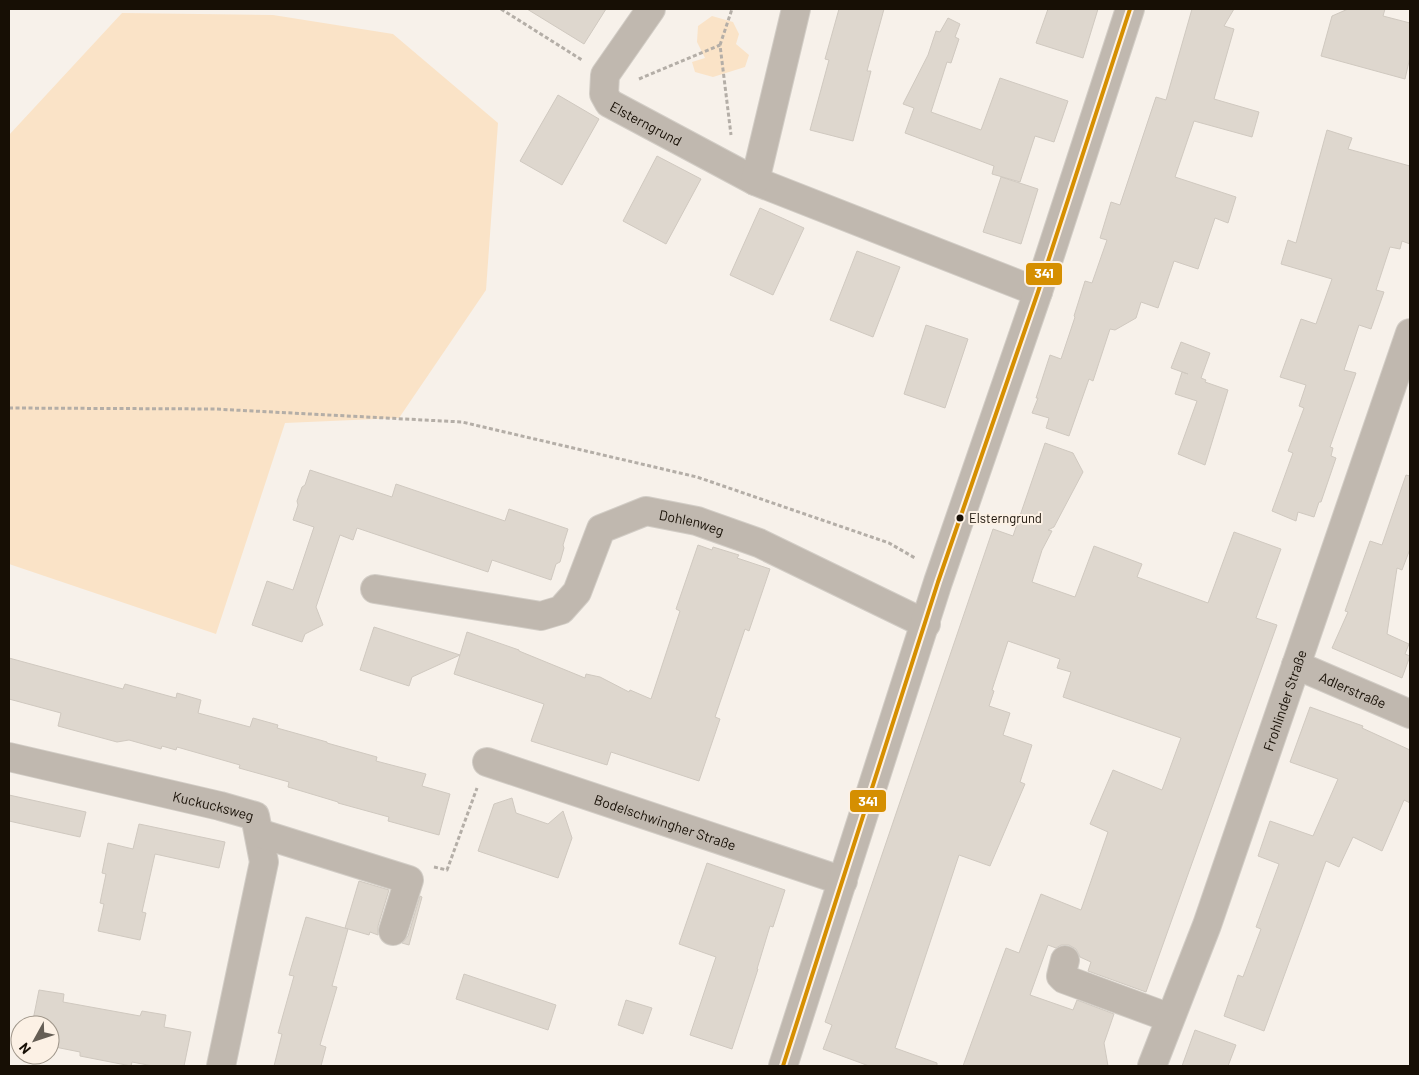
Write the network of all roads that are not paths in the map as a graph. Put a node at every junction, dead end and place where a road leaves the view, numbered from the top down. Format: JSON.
{"nodes":[{"id":1,"x":651,"y":9,"type":"edge"},
{"id":2,"x":796,"y":9,"type":"edge"},
{"id":3,"x":1130,"y":9,"type":"edge"},
{"id":4,"x":745,"y":176,"type":"junction"},
{"id":5,"x":1038,"y":292,"type":"junction"},
{"id":6,"x":1410,"y":333,"type":"edge"},
{"id":7,"x":375,"y":589,"type":"dead end"},
{"id":8,"x":926,"y":624,"type":"junction"},
{"id":9,"x":1296,"y":664,"type":"junction"},
{"id":10,"x":1410,"y":714,"type":"edge"},
{"id":11,"x":9,"y":757,"type":"edge"},
{"id":12,"x":487,"y":762,"type":"road end"},
{"id":13,"x":259,"y":833,"type":"junction"},
{"id":14,"x":843,"y":881,"type":"junction"},
{"id":15,"x":393,"y":931,"type":"dead end"},
{"id":16,"x":1065,"y":960,"type":"dead end"},
{"id":17,"x":1170,"y":1018,"type":"junction"},
{"id":18,"x":221,"y":1066,"type":"edge"},
{"id":19,"x":783,"y":1066,"type":"edge"},
{"id":20,"x":1152,"y":1066,"type":"edge"}],
"edges":[{"from":1,"to":4,"type":"street","name":"Elsterngrund"},
{"from":2,"to":4,"type":"street"},
{"from":3,"to":5,"type":"street"},
{"from":4,"to":5,"type":"street","name":"Elsterngrund"},
{"from":5,"to":8,"type":"street"},
{"from":6,"to":9,"type":"street","name":"Frohlinder Straße"},
{"from":7,"to":8,"type":"street","name":"Dohlenweg"},
{"from":8,"to":14,"type":"street"},
{"from":9,"to":10,"type":"street","name":"Adlerstraße"},
{"from":9,"to":17,"type":"street","name":"Frohlinder Straße"},
{"from":11,"to":13,"type":"street","name":"Kuckucksweg"},
{"from":12,"to":14,"type":"street","name":"Bodelschwingher Straße"},
{"from":13,"to":15,"type":"street"},
{"from":13,"to":18,"type":"street","name":"Kuckucksweg"},
{"from":14,"to":19,"type":"street"},
{"from":16,"to":17,"type":"street"},
{"from":17,"to":20,"type":"street","name":"Frohlinder Straße"}]}
